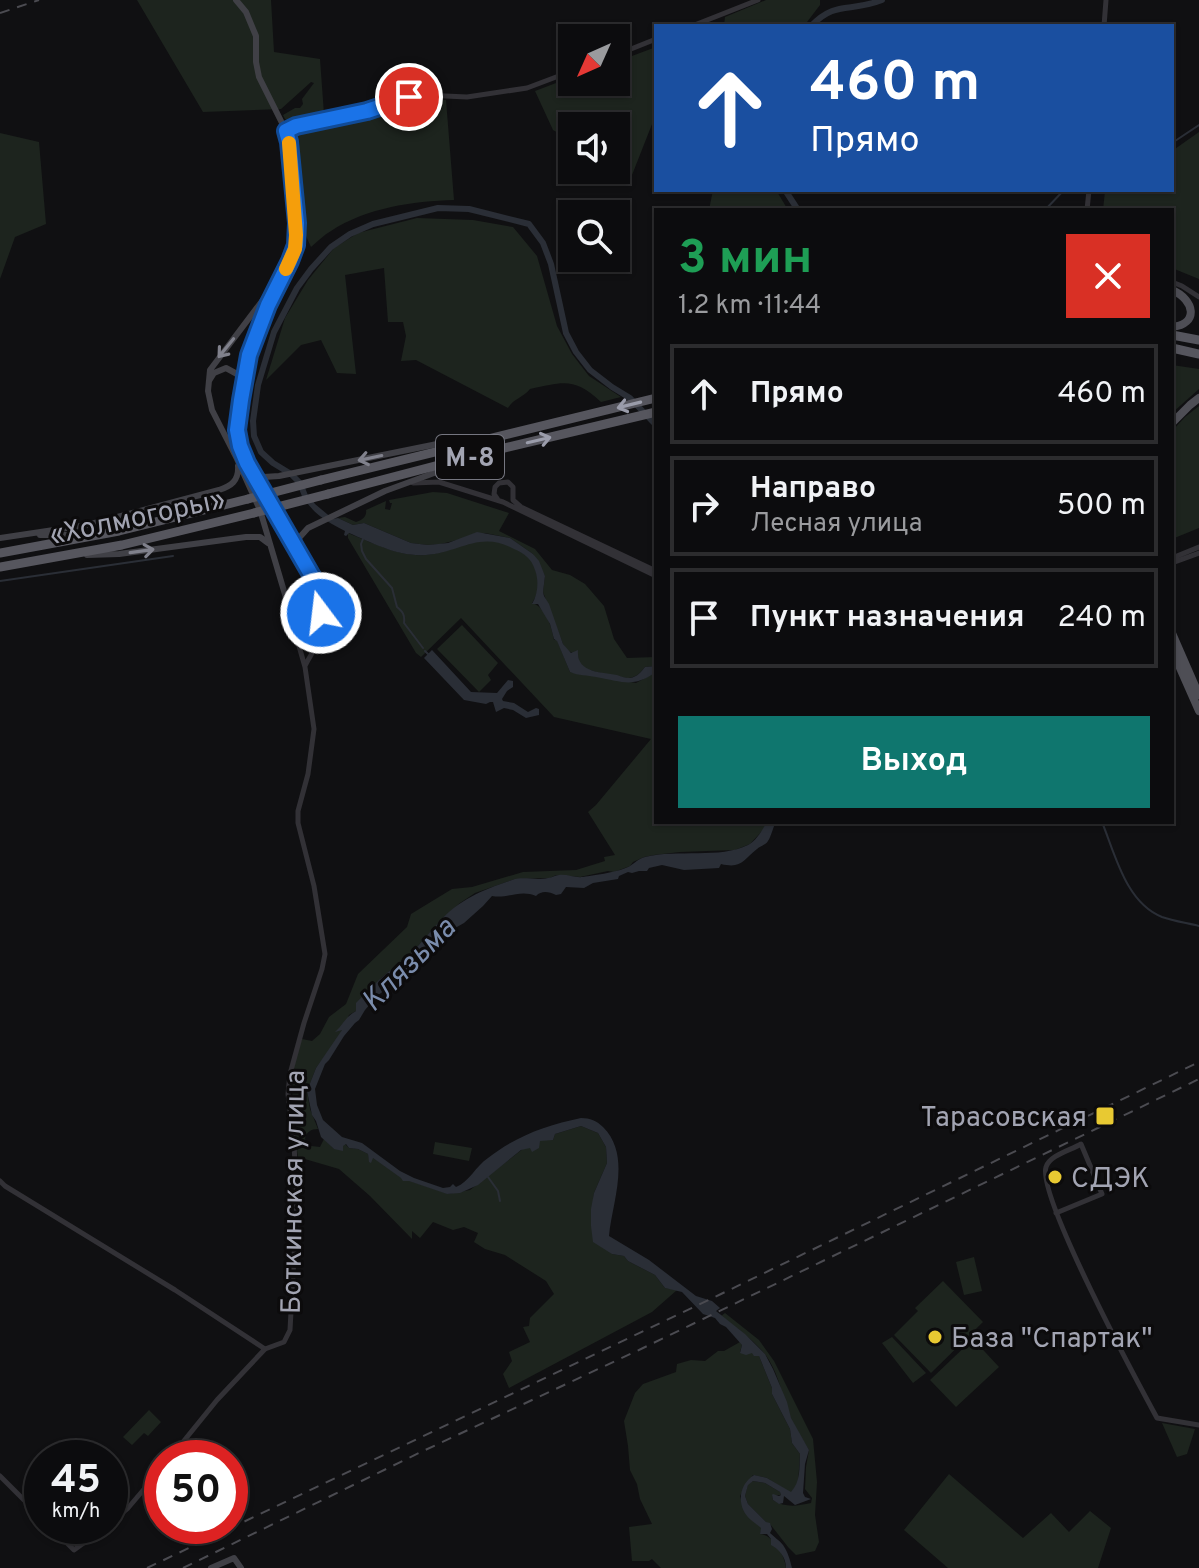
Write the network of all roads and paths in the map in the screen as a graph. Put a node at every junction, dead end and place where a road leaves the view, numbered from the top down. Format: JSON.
{"nodes":[{"id":1,"x":236,"y":0,"type":"edge"},
{"id":2,"x":758,"y":0,"type":"edge"},
{"id":3,"x":1106,"y":0,"type":"edge"},
{"id":4,"x":697,"y":24,"type":"edge"},
{"id":5,"x":1104,"y":24,"type":"edge"},
{"id":6,"x":654,"y":40,"type":"edge"},
{"id":7,"x":630,"y":49,"type":"edge"},
{"id":8,"x":558,"y":76,"type":"edge"},
{"id":9,"x":286,"y":131,"type":"junction"},
{"id":10,"x":284,"y":272,"type":"junction"},
{"id":11,"x":1174,"y":283,"type":"edge"},
{"id":12,"x":1174,"y":291,"type":"edge"},
{"id":13,"x":1199,"y":297,"type":"edge"},
{"id":14,"x":1174,"y":327,"type":"edge"},
{"id":15,"x":1174,"y":335,"type":"edge"},
{"id":16,"x":1199,"y":340,"type":"edge"},
{"id":17,"x":1174,"y":348,"type":"edge"},
{"id":18,"x":1199,"y":354,"type":"edge"},
{"id":19,"x":208,"y":383,"type":"junction"},
{"id":20,"x":242,"y":390,"type":"junction"},
{"id":21,"x":1199,"y":398,"type":"edge"},
{"id":22,"x":654,"y":399,"type":"edge"},
{"id":23,"x":654,"y":413,"type":"edge"},
{"id":24,"x":1174,"y":421,"type":"edge"},
{"id":25,"x":502,"y":436,"type":"junction"},
{"id":26,"x":496,"y":450,"type":"junction"},
{"id":27,"x":237,"y":459,"type":"junction"},
{"id":28,"x":247,"y":463,"type":"junction"},
{"id":29,"x":409,"y":483,"type":"junction"},
{"id":30,"x":513,"y":496,"type":"junction"},
{"id":31,"x":501,"y":502,"type":"junction"},
{"id":32,"x":24,"y":534,"type":"junction"},
{"id":33,"x":97,"y":536,"type":"junction"},
{"id":34,"x":0,"y":538,"type":"edge"},
{"id":35,"x":1199,"y":550,"type":"edge"},
{"id":36,"x":0,"y":553,"type":"edge"},
{"id":37,"x":273,"y":554,"type":"junction"},
{"id":38,"x":65,"y":555,"type":"junction"},
{"id":39,"x":1174,"y":559,"type":"edge"},
{"id":40,"x":306,"y":566,"type":"junction"},
{"id":41,"x":0,"y":567,"type":"edge"},
{"id":42,"x":654,"y":573,"type":"edge"},
{"id":43,"x":654,"y":573,"type":"edge"},
{"id":44,"x":320,"y":590,"type":"junction"},
{"id":45,"x":286,"y":600,"type":"junction"},
{"id":46,"x":1174,"y":638,"type":"edge"},
{"id":47,"x":1174,"y":655,"type":"edge"},
{"id":48,"x":305,"y":667,"type":"junction"},
{"id":49,"x":1199,"y":695,"type":"edge"},
{"id":50,"x":1199,"y":711,"type":"edge"},
{"id":51,"x":0,"y":1181,"type":"edge"},
{"id":52,"x":1056,"y":1213,"type":"junction"},
{"id":53,"x":265,"y":1349,"type":"junction"},
{"id":54,"x":1199,"y":1425,"type":"edge"},
{"id":55,"x":185,"y":1440,"type":"edge"},
{"id":56,"x":0,"y":1476,"type":"edge"},
{"id":57,"x":144,"y":1489,"type":"edge"},
{"id":58,"x":24,"y":1500,"type":"edge"},
{"id":59,"x":128,"y":1508,"type":"edge"},
{"id":60,"x":211,"y":1568,"type":"edge"},
{"id":61,"x":241,"y":1568,"type":"edge"}],
"edges":[{"from":1,"to":9,"type":"main road"},
{"from":2,"to":4,"type":"street"},
{"from":3,"to":5,"type":"street"},
{"from":6,"to":7,"type":"street"},
{"from":8,"to":9,"type":"street"},
{"from":9,"to":10,"type":"main road"},
{"from":10,"to":19,"type":"main road","one_way":true},
{"from":10,"to":20,"type":"main road"},
{"from":11,"to":13,"type":"street"},
{"from":12,"to":14,"type":"main road"},
{"from":15,"to":16,"type":"highway"},
{"from":17,"to":18,"type":"highway"},
{"from":19,"to":20,"type":"main road"},
{"from":19,"to":27,"type":"main road"},
{"from":20,"to":28,"type":"main road"},
{"from":21,"to":24,"type":"main road"},
{"from":22,"to":25,"type":"highway","name":"«Холмогоры»","number":"М-8","one_way":true},
{"from":26,"to":23,"type":"highway","name":"«Холмогоры»","number":"М-8","one_way":true},
{"from":25,"to":28,"type":"main road","one_way":true},
{"from":25,"to":33,"type":"highway","name":"«Холмогоры»","number":"М-8","bridge":true},
{"from":26,"to":29,"type":"main road"},
{"from":26,"to":38,"type":"highway","name":"«Холмогоры»","number":"М-8","bridge":true},
{"from":27,"to":32,"type":"main road"},
{"from":27,"to":37,"type":"main road"},
{"from":28,"to":40,"type":"main road"},
{"from":29,"to":31,"type":"street"},
{"from":29,"to":40,"type":"main road"},
{"from":30,"to":31,"type":"street"},
{"from":30,"to":31,"type":"street"},
{"from":30,"to":43,"type":"street"},
{"from":31,"to":42,"type":"street"},
{"from":32,"to":33,"type":"main road"},
{"from":32,"to":34,"type":"main road"},
{"from":33,"to":36,"type":"highway","name":"«Холмогоры»","number":"М-8"},
{"from":35,"to":39,"type":"street"},
{"from":38,"to":37,"type":"main road","one_way":true},
{"from":37,"to":45,"type":"main road"},
{"from":38,"to":41,"type":"highway","name":"«Холмогоры»","number":"М-8"},
{"from":40,"to":44,"type":"main road"},
{"from":44,"to":45,"type":"main road"},
{"from":44,"to":48,"type":"street"},
{"from":45,"to":48,"type":"street","name":"Боткинская улица"},
{"from":46,"to":49,"type":"main road"},
{"from":47,"to":50,"type":"main road"},
{"from":48,"to":53,"type":"street","name":"Боткинская улица"},
{"from":51,"to":53,"type":"street"},
{"from":52,"to":52,"type":"street"},
{"from":52,"to":54,"type":"street"},
{"from":53,"to":55,"type":"street","name":"Боткинская улица"},
{"from":56,"to":58,"type":"street"},
{"from":57,"to":59,"type":"street"},
{"from":60,"to":61,"type":"main road"}]}
